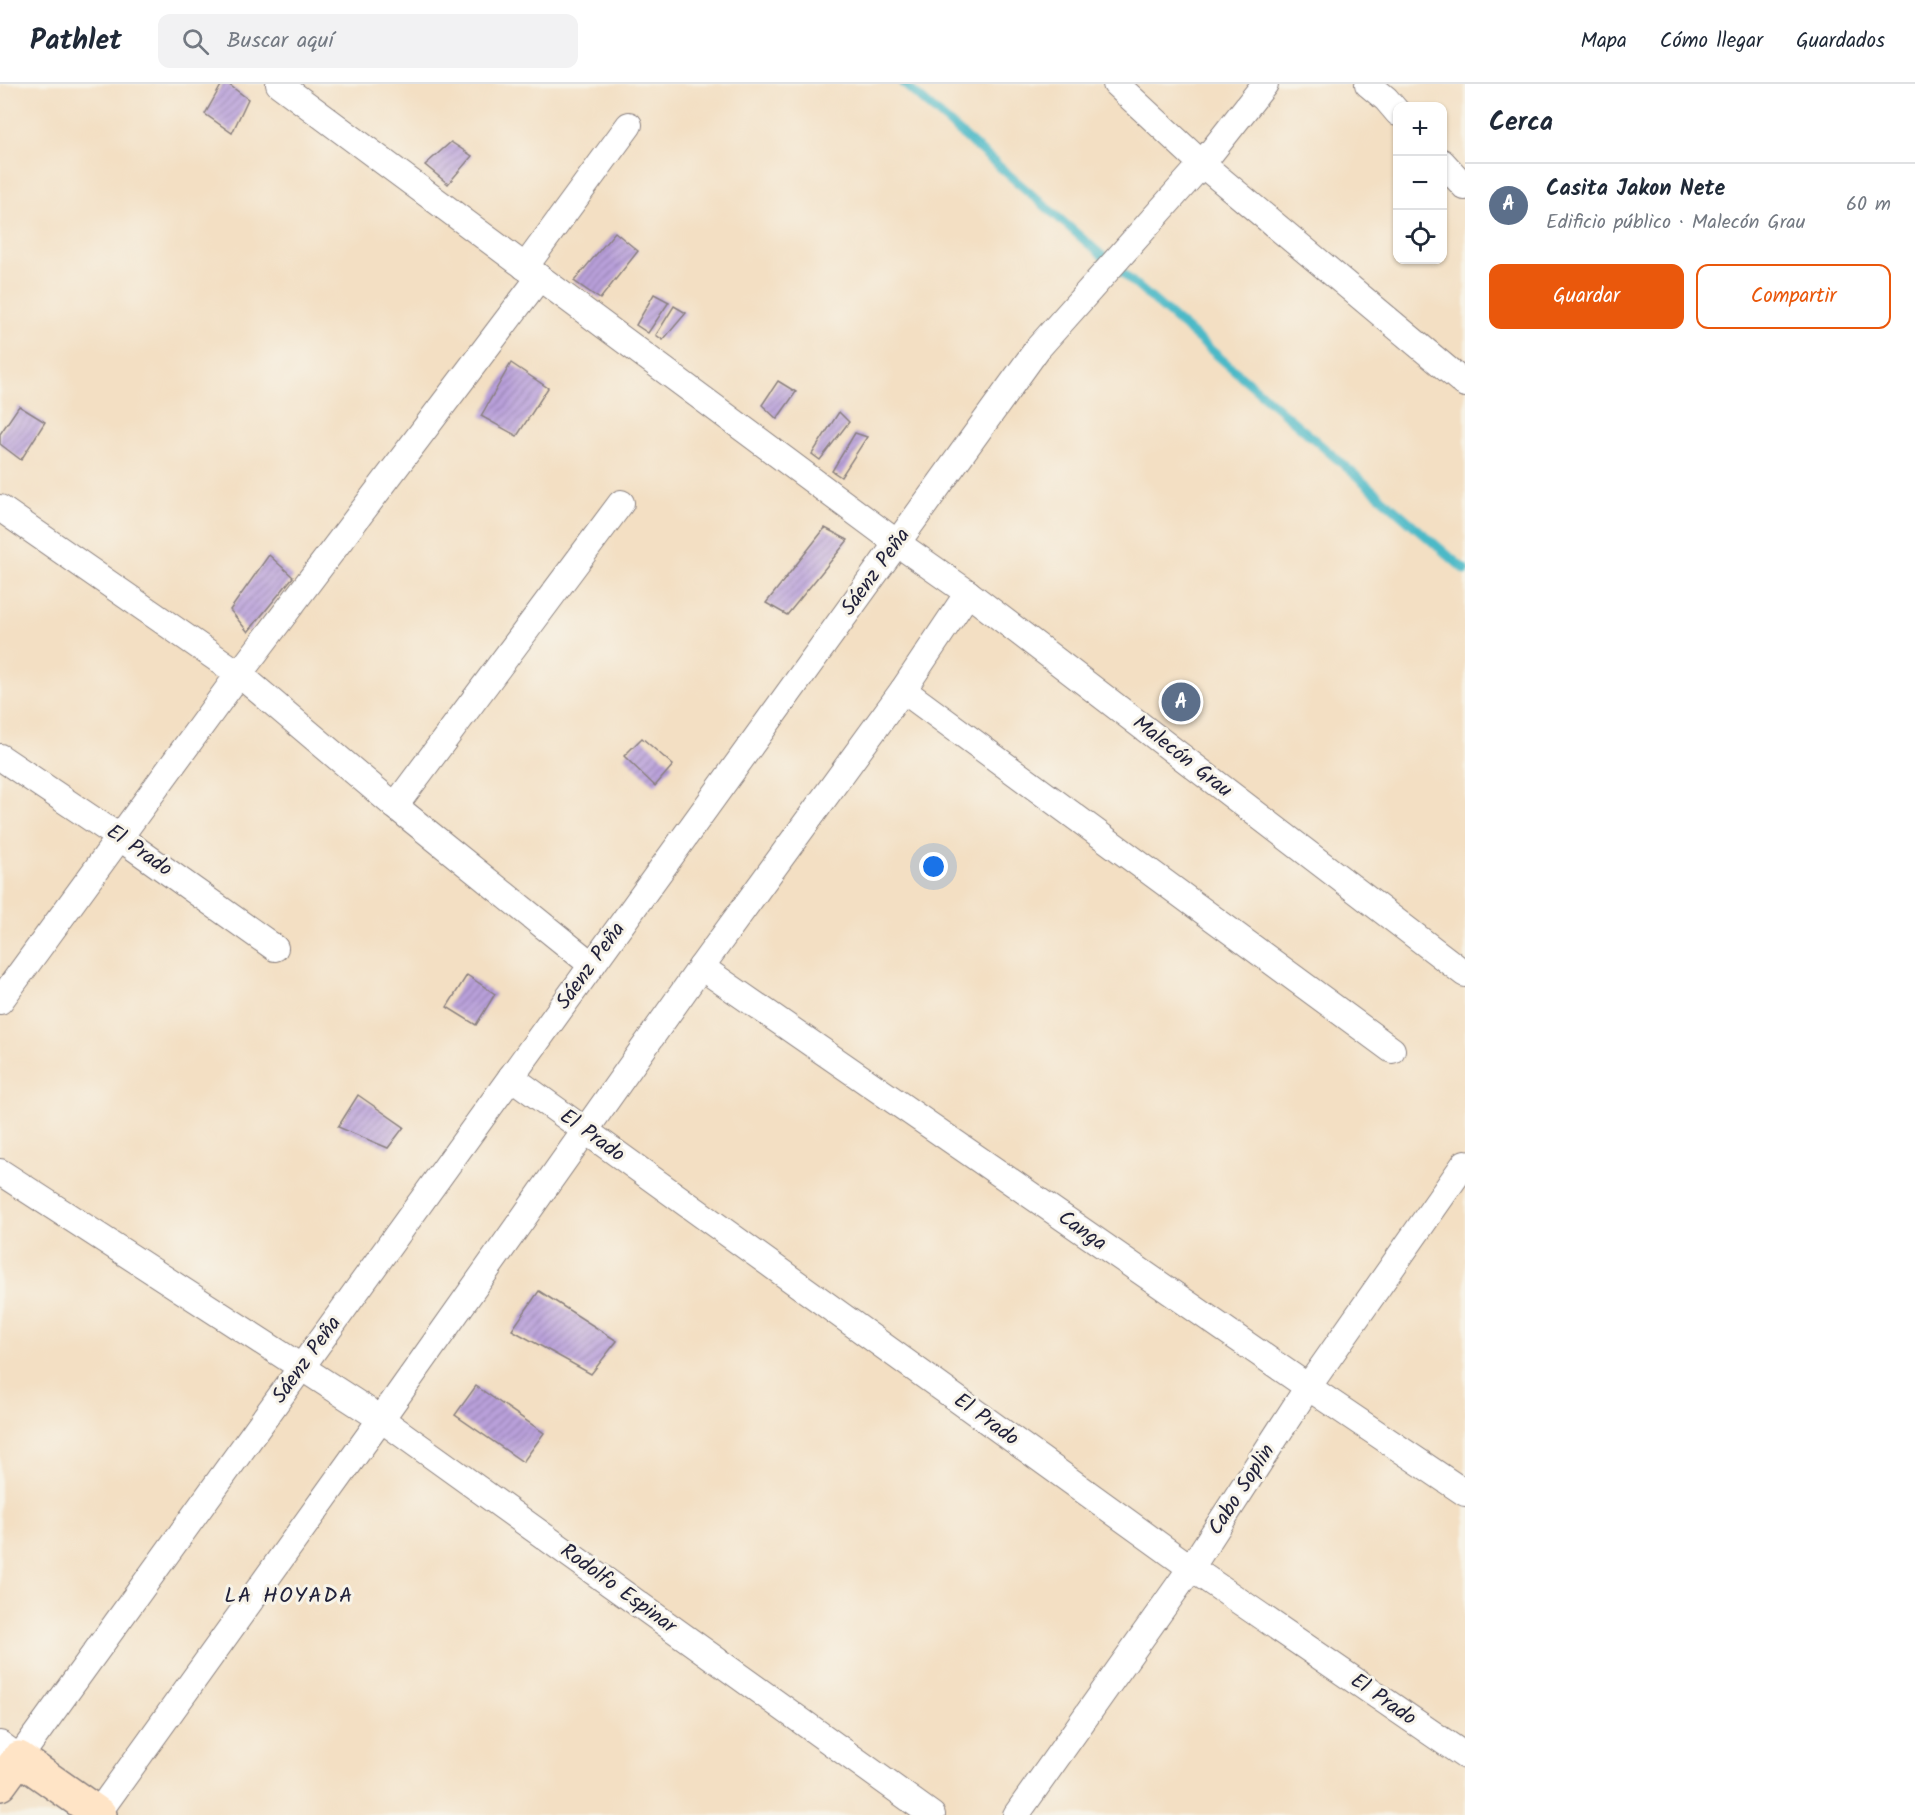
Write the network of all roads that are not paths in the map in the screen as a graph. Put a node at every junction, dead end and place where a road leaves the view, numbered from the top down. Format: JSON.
{"nodes":[{"id":1,"x":279,"y":84,"type":"edge"},
{"id":2,"x":1116,"y":84,"type":"edge"},
{"id":3,"x":1265,"y":84,"type":"edge"},
{"id":4,"x":1368,"y":84,"type":"edge"},
{"id":5,"x":1393,"y":107,"type":"edge"},
{"id":6,"x":629,"y":125,"type":"dead end"},
{"id":7,"x":1202,"y":164,"type":"junction"},
{"id":8,"x":1447,"y":167,"type":"edge"},
{"id":9,"x":1465,"y":187,"type":"edge"},
{"id":10,"x":532,"y":272,"type":"junction"},
{"id":11,"x":1465,"y":384,"type":"edge"},
{"id":12,"x":621,"y":503,"type":"dead end"},
{"id":13,"x":0,"y":508,"type":"edge"},
{"id":14,"x":897,"y":543,"type":"junction"},
{"id":15,"x":968,"y":592,"type":"junction"},
{"id":16,"x":239,"y":674,"type":"junction"},
{"id":17,"x":903,"y":690,"type":"junction"},
{"id":18,"x":0,"y":757,"type":"edge"},
{"id":19,"x":395,"y":806,"type":"junction"},
{"id":20,"x":119,"y":837,"type":"junction"},
{"id":21,"x":275,"y":948,"type":"dead end"},
{"id":22,"x":592,"y":965,"type":"junction"},
{"id":23,"x":700,"y":967,"type":"junction"},
{"id":24,"x":1465,"y":974,"type":"edge"},
{"id":25,"x":0,"y":1001,"type":"edge"},
{"id":26,"x":1392,"y":1050,"type":"dead end"},
{"id":27,"x":512,"y":1077,"type":"junction"},
{"id":28,"x":584,"y":1131,"type":"junction"},
{"id":29,"x":1465,"y":1163,"type":"edge"},
{"id":30,"x":0,"y":1172,"type":"edge"},
{"id":31,"x":302,"y":1367,"type":"junction"},
{"id":32,"x":1308,"y":1388,"type":"junction"},
{"id":33,"x":381,"y":1419,"type":"junction"},
{"id":34,"x":1465,"y":1493,"type":"edge"},
{"id":35,"x":1191,"y":1568,"type":"junction"},
{"id":36,"x":10,"y":1751,"type":"edge"},
{"id":37,"x":1465,"y":1756,"type":"edge"},
{"id":38,"x":0,"y":1784,"type":"edge"},
{"id":39,"x":98,"y":1814,"type":"edge"},
{"id":40,"x":932,"y":1815,"type":"edge"},
{"id":41,"x":1016,"y":1815,"type":"edge"}],
"edges":[{"from":1,"to":10,"type":"street","name":"Malecón Grau"},
{"from":2,"to":7,"type":"street"},
{"from":3,"to":7,"type":"street","name":"Sáenz Peña"},
{"from":4,"to":5,"type":"street"},
{"from":6,"to":10,"type":"street"},
{"from":7,"to":11,"type":"street"},
{"from":7,"to":14,"type":"street","name":"Sáenz Peña"},
{"from":8,"to":9,"type":"street"},
{"from":10,"to":14,"type":"street","name":"Malecón Grau"},
{"from":10,"to":16,"type":"street"},
{"from":12,"to":19,"type":"street"},
{"from":13,"to":16,"type":"street"},
{"from":14,"to":15,"type":"street","name":"Malecón Grau"},
{"from":14,"to":22,"type":"street","name":"Sáenz Peña"},
{"from":15,"to":17,"type":"street"},
{"from":15,"to":24,"type":"street","name":"Malecón Grau"},
{"from":16,"to":19,"type":"street"},
{"from":16,"to":20,"type":"street"},
{"from":17,"to":23,"type":"street"},
{"from":17,"to":26,"type":"street"},
{"from":18,"to":20,"type":"street","name":"El Prado"},
{"from":19,"to":22,"type":"street"},
{"from":20,"to":21,"type":"street","name":"El Prado"},
{"from":20,"to":25,"type":"street"},
{"from":22,"to":27,"type":"street","name":"Sáenz Peña"},
{"from":23,"to":28,"type":"street"},
{"from":23,"to":32,"type":"street","name":"Canga"},
{"from":27,"to":28,"type":"street","name":"El Prado"},
{"from":27,"to":31,"type":"street","name":"Sáenz Peña"},
{"from":28,"to":33,"type":"street"},
{"from":28,"to":35,"type":"street","name":"El Prado"},
{"from":29,"to":32,"type":"street","name":"Cabo Soplin"},
{"from":30,"to":31,"type":"street","name":"Rodolfo Espinar"},
{"from":31,"to":33,"type":"street","name":"Rodolfo Espinar"},
{"from":31,"to":36,"type":"street","name":"Sáenz Peña"},
{"from":32,"to":34,"type":"street","name":"Canga"},
{"from":32,"to":35,"type":"street","name":"Cabo Soplin"},
{"from":33,"to":39,"type":"street"},
{"from":33,"to":40,"type":"street","name":"Rodolfo Espinar"},
{"from":35,"to":37,"type":"street","name":"El Prado"},
{"from":35,"to":41,"type":"street","name":"Cabo Soplin"},
{"from":36,"to":38,"type":"main road","name":"Sáenz Peña"},
{"from":36,"to":39,"type":"main road"}]}
